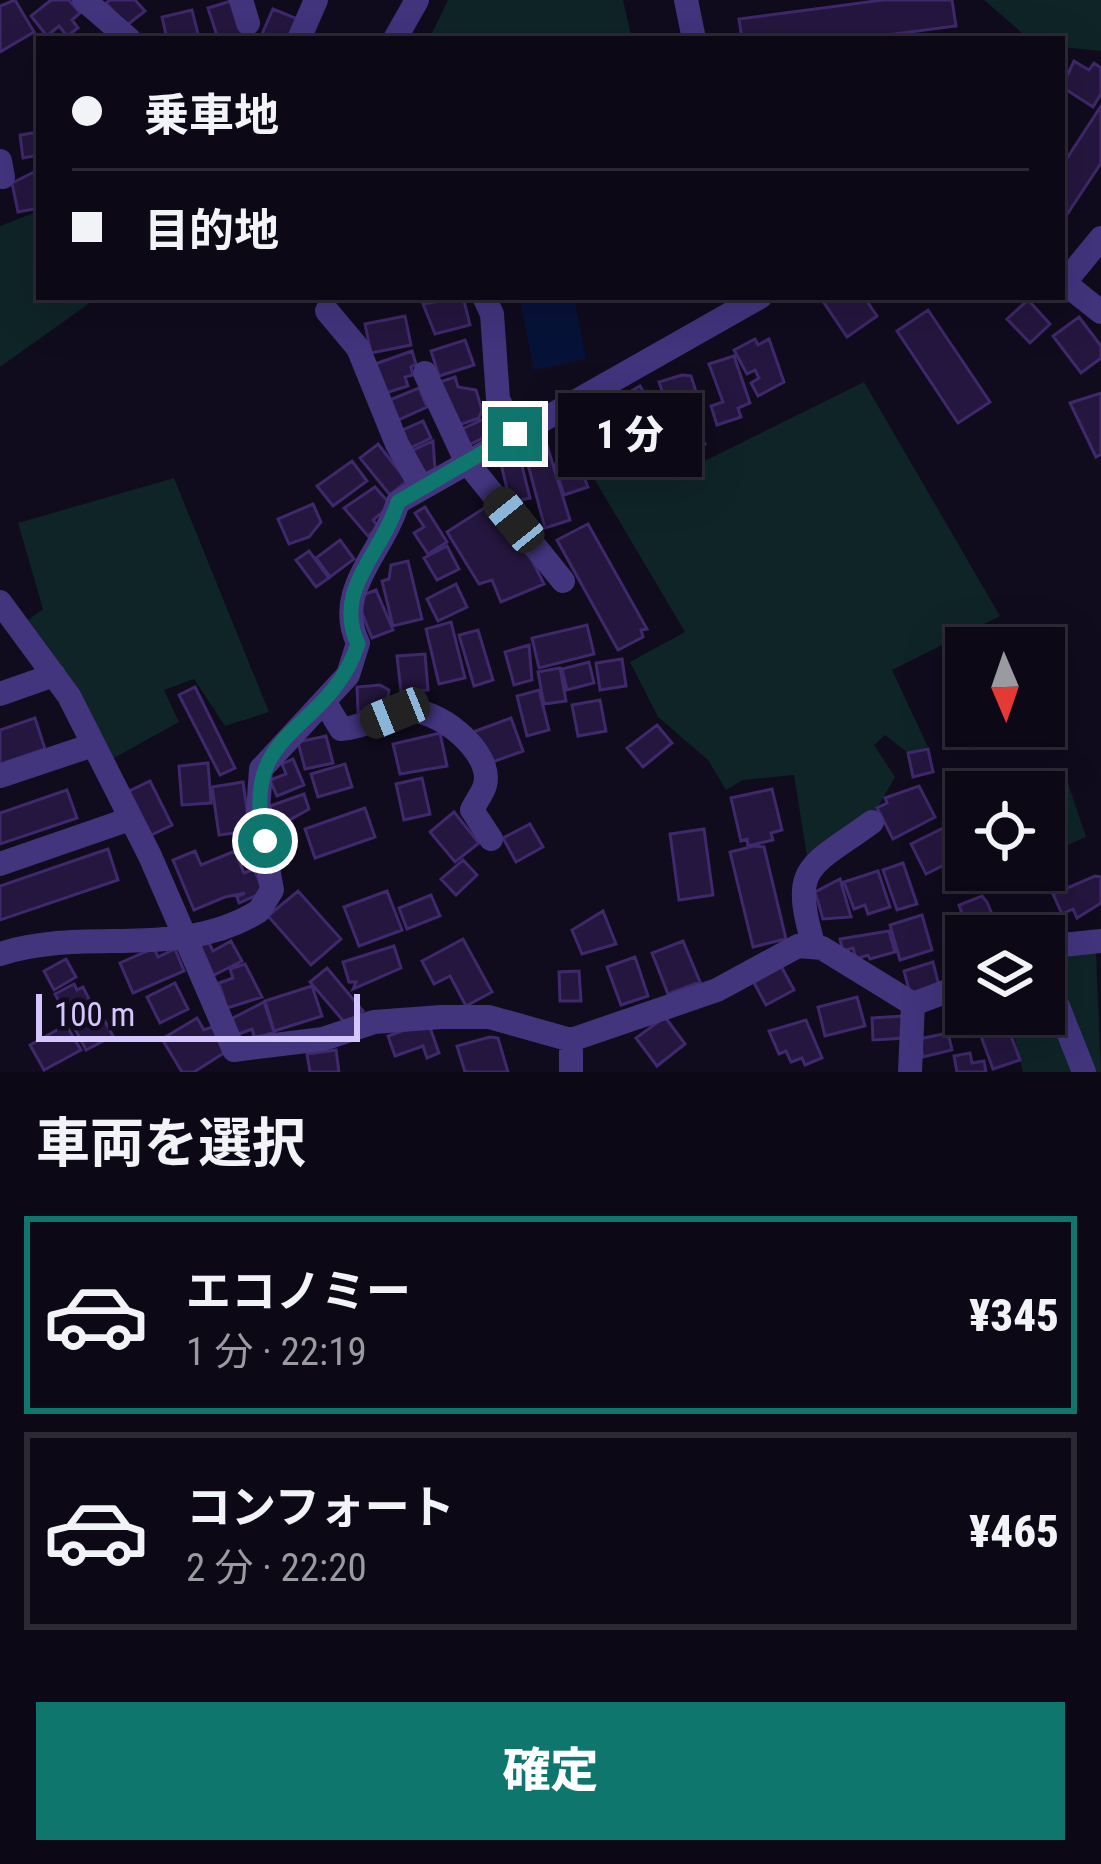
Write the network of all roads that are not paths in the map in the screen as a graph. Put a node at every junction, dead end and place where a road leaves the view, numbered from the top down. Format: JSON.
{"nodes":[{"id":1,"x":316,"y":0,"type":"edge"},
{"id":2,"x":417,"y":0,"type":"edge"},
{"id":3,"x":686,"y":0,"type":"edge"},
{"id":4,"x":91,"y":2,"type":"edge"},
{"id":5,"x":126,"y":36,"type":"edge"},
{"id":6,"x":299,"y":36,"type":"edge"},
{"id":7,"x":397,"y":36,"type":"edge"},
{"id":8,"x":693,"y":36,"type":"edge"},
{"id":9,"x":1101,"y":238,"type":"edge"},
{"id":10,"x":1065,"y":281,"type":"edge"},
{"id":11,"x":1065,"y":283,"type":"edge"},
{"id":12,"x":485,"y":300,"type":"edge"},
{"id":13,"x":750,"y":300,"type":"edge"},
{"id":14,"x":327,"y":311,"type":"dead end"},
{"id":15,"x":1101,"y":312,"type":"edge"},
{"id":16,"x":425,"y":373,"type":"dead end"},
{"id":17,"x":515,"y":434,"type":"junction"},
{"id":18,"x":466,"y":460,"type":"junction"},
{"id":19,"x":421,"y":487,"type":"junction"},
{"id":20,"x":562,"y":580,"type":"dead end"},
{"id":21,"x":2,"y":608,"type":"edge"},
{"id":22,"x":53,"y":675,"type":"junction"},
{"id":23,"x":0,"y":694,"type":"edge"},
{"id":24,"x":324,"y":701,"type":"junction"},
{"id":25,"x":93,"y":745,"type":"junction"},
{"id":26,"x":0,"y":776,"type":"edge"},
{"id":27,"x":130,"y":819,"type":"junction"},
{"id":28,"x":872,"y":822,"type":"dead end"},
{"id":29,"x":491,"y":839,"type":"dead end"},
{"id":30,"x":0,"y":864,"type":"edge"},
{"id":31,"x":182,"y":938,"type":"junction"},
{"id":32,"x":1101,"y":940,"type":"edge"},
{"id":33,"x":1065,"y":944,"type":"edge"},
{"id":34,"x":814,"y":947,"type":"junction"},
{"id":35,"x":0,"y":954,"type":"edge"},
{"id":36,"x":945,"y":992,"type":"edge"},
{"id":37,"x":913,"y":1004,"type":"junction"},
{"id":38,"x":1065,"y":1024,"type":"edge"},
{"id":39,"x":571,"y":1040,"type":"junction"},
{"id":40,"x":571,"y":1072,"type":"edge"},
{"id":41,"x":910,"y":1072,"type":"edge"},
{"id":42,"x":1084,"y":1072,"type":"edge"}],
"edges":[{"from":1,"to":6,"type":"street"},
{"from":2,"to":7,"type":"street"},
{"from":3,"to":8,"type":"street"},
{"from":4,"to":5,"type":"street"},
{"from":9,"to":10,"type":"street"},
{"from":11,"to":15,"type":"street"},
{"from":12,"to":17,"type":"street"},
{"from":13,"to":17,"type":"street"},
{"from":14,"to":19,"type":"street"},
{"from":16,"to":18,"type":"street"},
{"from":17,"to":18,"type":"street"},
{"from":18,"to":19,"type":"street"},
{"from":18,"to":20,"type":"street"},
{"from":19,"to":24,"type":"street"},
{"from":21,"to":22,"type":"street"},
{"from":22,"to":23,"type":"street"},
{"from":22,"to":25,"type":"street"},
{"from":24,"to":29,"type":"street"},
{"from":24,"to":31,"type":"street"},
{"from":25,"to":26,"type":"street"},
{"from":25,"to":27,"type":"street"},
{"from":27,"to":30,"type":"street"},
{"from":27,"to":31,"type":"street"},
{"from":28,"to":34,"type":"street"},
{"from":31,"to":35,"type":"street"},
{"from":31,"to":39,"type":"street"},
{"from":32,"to":33,"type":"street"},
{"from":34,"to":37,"type":"street"},
{"from":34,"to":39,"type":"street"},
{"from":36,"to":37,"type":"street"},
{"from":37,"to":41,"type":"street"},
{"from":38,"to":42,"type":"street"},
{"from":39,"to":40,"type":"street"}]}
